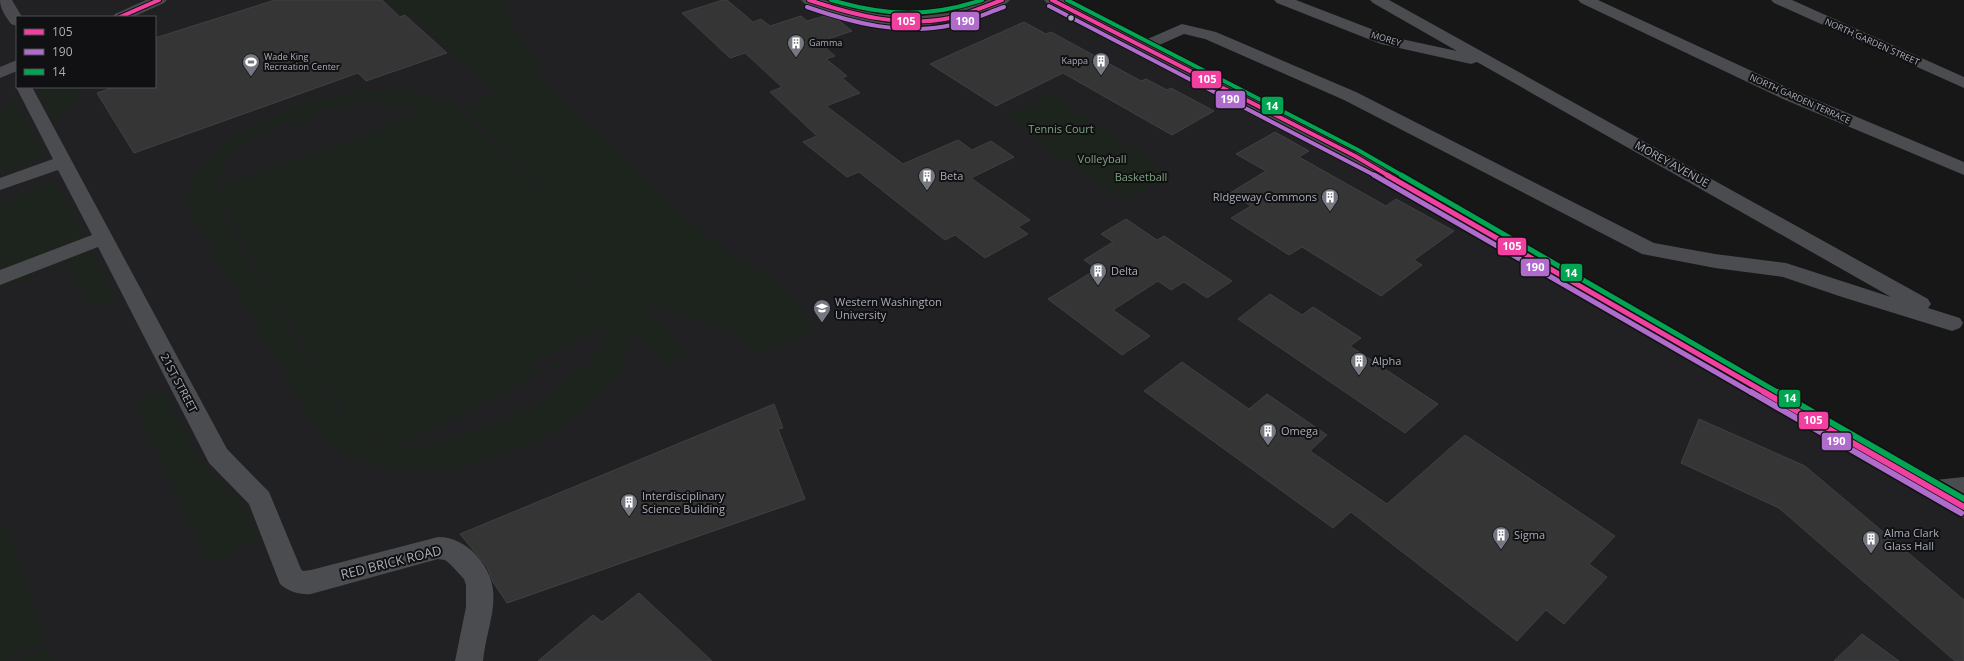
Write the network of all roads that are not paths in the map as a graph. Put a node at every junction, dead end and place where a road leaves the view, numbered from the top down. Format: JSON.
{"nodes":[{"id":1,"x":4,"y":0,"type":"edge"},
{"id":2,"x":159,"y":0,"type":"edge"},
{"id":3,"x":809,"y":0,"type":"edge"},
{"id":4,"x":1002,"y":0,"type":"edge"},
{"id":5,"x":1052,"y":0,"type":"edge"},
{"id":6,"x":1282,"y":0,"type":"edge"},
{"id":7,"x":1378,"y":0,"type":"edge"},
{"id":8,"x":1586,"y":0,"type":"edge"},
{"id":9,"x":1779,"y":0,"type":"edge"},
{"id":10,"x":122,"y":16,"type":"edge"},
{"id":11,"x":16,"y":19,"type":"edge"},
{"id":12,"x":1142,"y":47,"type":"junction"},
{"id":13,"x":1494,"y":64,"type":"junction"},
{"id":14,"x":1964,"y":83,"type":"edge"},
{"id":15,"x":25,"y":88,"type":"edge"},
{"id":16,"x":63,"y":162,"type":"junction"},
{"id":17,"x":1964,"y":169,"type":"edge"},
{"id":18,"x":0,"y":184,"type":"edge"},
{"id":19,"x":102,"y":238,"type":"junction"},
{"id":20,"x":0,"y":278,"type":"edge"},
{"id":21,"x":1958,"y":327,"type":"edge"},
{"id":22,"x":1964,"y":486,"type":"edge"},
{"id":23,"x":1935,"y":490,"type":"junction"},
{"id":24,"x":1964,"y":507,"type":"edge"},
{"id":25,"x":278,"y":544,"type":"joint"},
{"id":26,"x":469,"y":661,"type":"edge"}],
"edges":[{"from":1,"to":11,"type":"street"},
{"from":2,"to":10,"type":"street"},
{"from":3,"to":4,"type":"street"},
{"from":5,"to":12,"type":"street"},
{"from":6,"to":13,"type":"street","name":"MOREY"},
{"from":7,"to":13,"type":"street","name":"MOREY AVENUE"},
{"from":8,"to":17,"type":"street","name":"NORTH GARDEN TERRACE"},
{"from":9,"to":14,"type":"street","name":"NORTH GARDEN STREET"},
{"from":12,"to":21,"type":"street"},
{"from":12,"to":23,"type":"street"},
{"from":13,"to":21,"type":"street","name":"MOREY AVENUE"},
{"from":15,"to":16,"type":"street","name":"21ST STREET"},
{"from":16,"to":18,"type":"street"},
{"from":16,"to":19,"type":"street","name":"21ST STREET"},
{"from":19,"to":20,"type":"street"},
{"from":19,"to":25,"type":"street","name":"21ST STREET"},
{"from":22,"to":23,"type":"street"},
{"from":23,"to":24,"type":"street"},
{"from":25,"to":26,"type":"street","name":"RED BRICK ROAD"}]}
